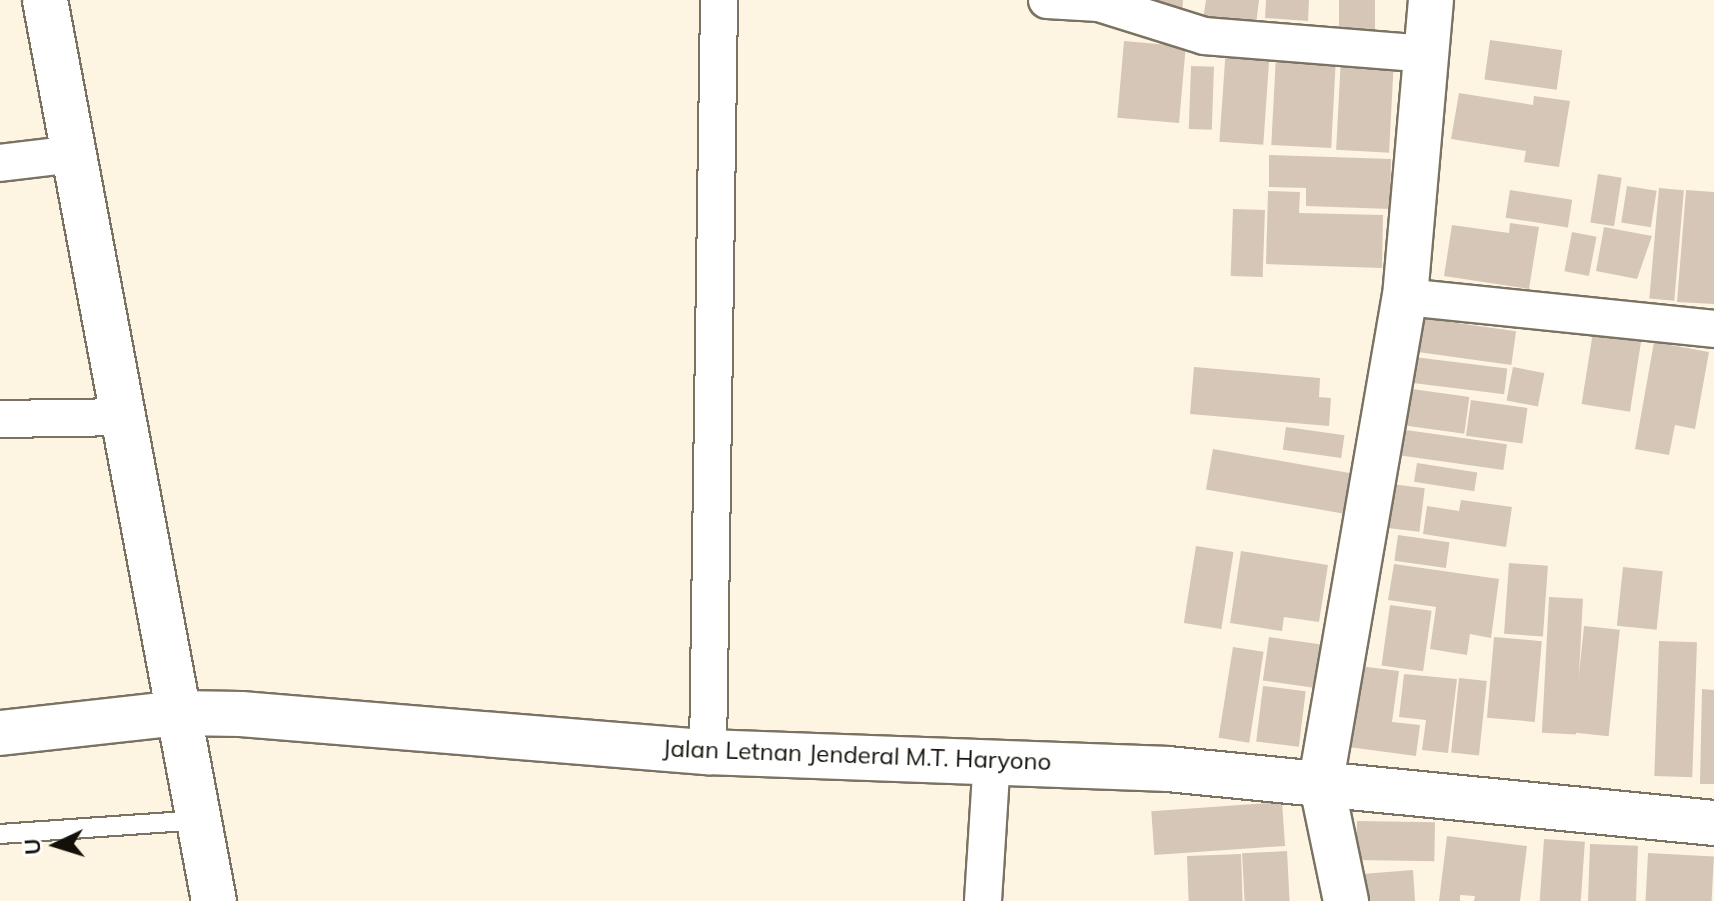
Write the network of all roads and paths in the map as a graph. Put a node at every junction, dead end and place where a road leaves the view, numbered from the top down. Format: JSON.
{"nodes":[{"id":1,"x":45,"y":0,"type":"edge"},
{"id":2,"x":719,"y":0,"type":"edge"},
{"id":3,"x":1047,"y":0,"type":"edge"},
{"id":4,"x":1431,"y":0,"type":"edge"},
{"id":5,"x":1429,"y":54,"type":"junction"},
{"id":6,"x":74,"y":154,"type":"junction"},
{"id":7,"x":0,"y":163,"type":"edge"},
{"id":8,"x":1405,"y":297,"type":"junction"},
{"id":9,"x":1714,"y":329,"type":"edge"},
{"id":10,"x":125,"y":417,"type":"junction"},
{"id":11,"x":0,"y":419,"type":"edge"},
{"id":12,"x":178,"y":713,"type":"junction"},
{"id":13,"x":0,"y":733,"type":"edge"},
{"id":14,"x":708,"y":752,"type":"junction"},
{"id":15,"x":992,"y":759,"type":"junction"},
{"id":16,"x":1321,"y":781,"type":"junction"},
{"id":17,"x":199,"y":820,"type":"junction"},
{"id":18,"x":1714,"y":823,"type":"edge"},
{"id":19,"x":0,"y":834,"type":"edge"},
{"id":20,"x":214,"y":901,"type":"edge"},
{"id":21,"x":983,"y":901,"type":"edge"},
{"id":22,"x":1346,"y":901,"type":"edge"}],
"edges":[{"from":1,"to":6,"type":"street"},
{"from":2,"to":14,"type":"street"},
{"from":3,"to":5,"type":"street"},
{"from":4,"to":5,"type":"street"},
{"from":5,"to":8,"type":"street"},
{"from":6,"to":7,"type":"street"},
{"from":6,"to":10,"type":"street"},
{"from":8,"to":9,"type":"street"},
{"from":8,"to":16,"type":"street"},
{"from":10,"to":11,"type":"street"},
{"from":10,"to":12,"type":"street"},
{"from":12,"to":13,"type":"street","name":"Jalan Letnan Jenderal M.T. Haryono"},
{"from":12,"to":14,"type":"street","name":"Jalan Letnan Jenderal M.T. Haryono"},
{"from":12,"to":17,"type":"street"},
{"from":14,"to":15,"type":"street","name":"Jalan Letnan Jenderal M.T. Haryono"},
{"from":15,"to":16,"type":"street","name":"Jalan Letnan Jenderal M.T. Haryono"},
{"from":15,"to":21,"type":"street"},
{"from":16,"to":18,"type":"street","name":"Jalan Letnan Jenderal M.T. Haryono"},
{"from":16,"to":22,"type":"street"},
{"from":17,"to":19,"type":"lane"},
{"from":17,"to":20,"type":"street"}]}
